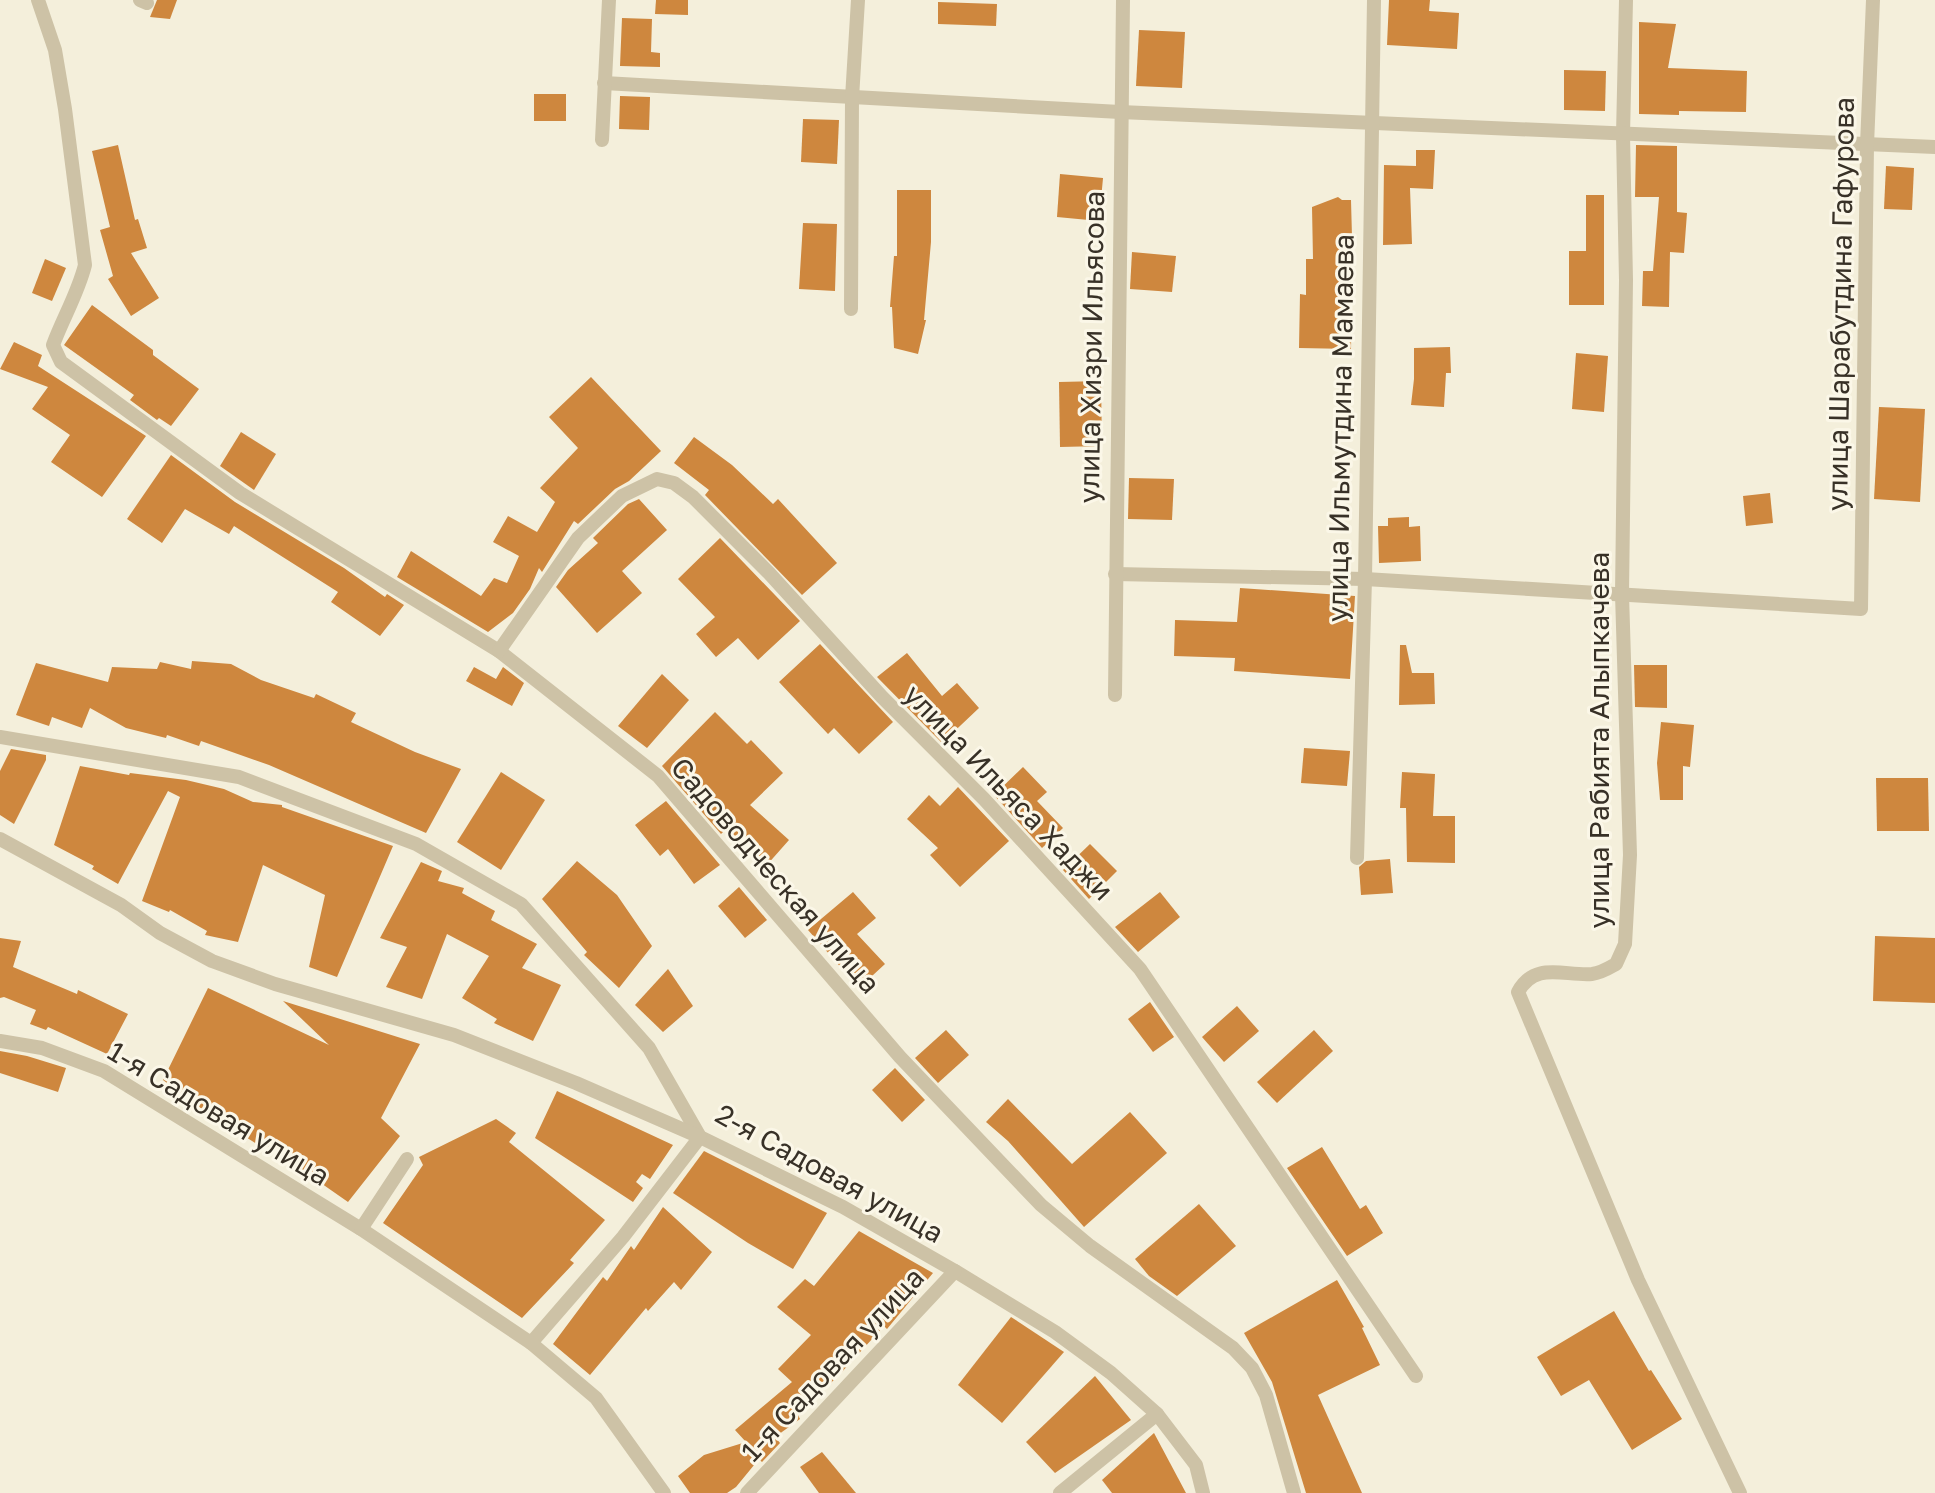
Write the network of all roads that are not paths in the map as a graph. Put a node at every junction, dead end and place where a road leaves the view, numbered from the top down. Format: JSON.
{"nodes":[{"id":1,"x":38,"y":0,"type":"edge"},
{"id":2,"x":609,"y":0,"type":"edge"},
{"id":3,"x":858,"y":0,"type":"edge"},
{"id":4,"x":1123,"y":0,"type":"edge"},
{"id":5,"x":1374,"y":0,"type":"edge"},
{"id":6,"x":1626,"y":0,"type":"edge"},
{"id":7,"x":1873,"y":0,"type":"edge"},
{"id":8,"x":604,"y":83,"type":"junction"},
{"id":9,"x":852,"y":98,"type":"junction"},
{"id":10,"x":1120,"y":112,"type":"junction"},
{"id":11,"x":1371,"y":121,"type":"junction"},
{"id":12,"x":1623,"y":135,"type":"junction"},
{"id":13,"x":602,"y":140,"type":"dead end"},
{"id":14,"x":1867,"y":145,"type":"junction"},
{"id":15,"x":1935,"y":147,"type":"edge"},
{"id":16,"x":851,"y":309,"type":"dead end"},
{"id":17,"x":1115,"y":574,"type":"junction"},
{"id":18,"x":1365,"y":579,"type":"junction"},
{"id":19,"x":1622,"y":594,"type":"junction"},
{"id":20,"x":499,"y":651,"type":"junction"},
{"id":21,"x":1115,"y":695,"type":"dead end"},
{"id":22,"x":0,"y":737,"type":"edge"},
{"id":23,"x":0,"y":839,"type":"edge"},
{"id":24,"x":1357,"y":858,"type":"dead end"},
{"id":25,"x":0,"y":1041,"type":"edge"},
{"id":26,"x":700,"y":1137,"type":"junction"},
{"id":27,"x":407,"y":1159,"type":"dead end"},
{"id":28,"x":361,"y":1229,"type":"junction"},
{"id":29,"x":955,"y":1271,"type":"junction"},
{"id":30,"x":531,"y":1343,"type":"junction"},
{"id":31,"x":1416,"y":1376,"type":"dead end"},
{"id":32,"x":1157,"y":1414,"type":"junction"},
{"id":33,"x":664,"y":1493,"type":"edge"},
{"id":34,"x":747,"y":1493,"type":"edge"},
{"id":35,"x":1060,"y":1493,"type":"edge"},
{"id":36,"x":1203,"y":1493,"type":"edge"},
{"id":37,"x":1294,"y":1493,"type":"edge"},
{"id":38,"x":1740,"y":1493,"type":"edge"}],
"edges":[{"from":1,"to":20,"type":"street","name":"Садоводческая улица"},
{"from":2,"to":8,"type":"street"},
{"from":3,"to":9,"type":"street"},
{"from":4,"to":10,"type":"street","name":"улица Хизри Ильясова"},
{"from":5,"to":11,"type":"street","name":"улица Ильмутдина Мамаева"},
{"from":6,"to":12,"type":"street","name":"улица Рабията Алыпкачева"},
{"from":7,"to":14,"type":"street","name":"улица Шарабутдина Гафурова"},
{"from":8,"to":9,"type":"street"},
{"from":8,"to":13,"type":"street"},
{"from":9,"to":10,"type":"street"},
{"from":9,"to":16,"type":"street"},
{"from":10,"to":11,"type":"street"},
{"from":10,"to":17,"type":"street","name":"улица Хизри Ильясова"},
{"from":11,"to":12,"type":"street"},
{"from":11,"to":18,"type":"street","name":"улица Ильмутдина Мамаева"},
{"from":12,"to":14,"type":"street"},
{"from":12,"to":19,"type":"street","name":"улица Рабията Алыпкачева"},
{"from":14,"to":15,"type":"street"},
{"from":14,"to":19,"type":"street","name":"улица Шарабутдина Гафурова"},
{"from":17,"to":18,"type":"street"},
{"from":17,"to":21,"type":"street","name":"улица Хизри Ильясова"},
{"from":18,"to":19,"type":"street"},
{"from":18,"to":24,"type":"street","name":"улица Ильмутдина Мамаева"},
{"from":19,"to":38,"type":"street","name":"улица Рабията Алыпкачева"},
{"from":20,"to":31,"type":"street","name":"улица Ильяса Хаджи"},
{"from":20,"to":37,"type":"street","name":"Садоводческая улица"},
{"from":22,"to":26,"type":"street","name":"2-я Садовая улица"},
{"from":23,"to":26,"type":"street"},
{"from":25,"to":28,"type":"street","name":"1-я Садовая улица"},
{"from":26,"to":29,"type":"street","name":"2-я Садовая улица"},
{"from":26,"to":30,"type":"street"},
{"from":27,"to":28,"type":"street"},
{"from":28,"to":30,"type":"street","name":"1-я Садовая улица"},
{"from":29,"to":32,"type":"street","name":"2-я Садовая улица"},
{"from":29,"to":34,"type":"street","name":"1-я Садовая улица"},
{"from":30,"to":33,"type":"street","name":"1-я Садовая улица"},
{"from":32,"to":35,"type":"street"},
{"from":32,"to":36,"type":"street","name":"2-я Садовая улица"}]}
